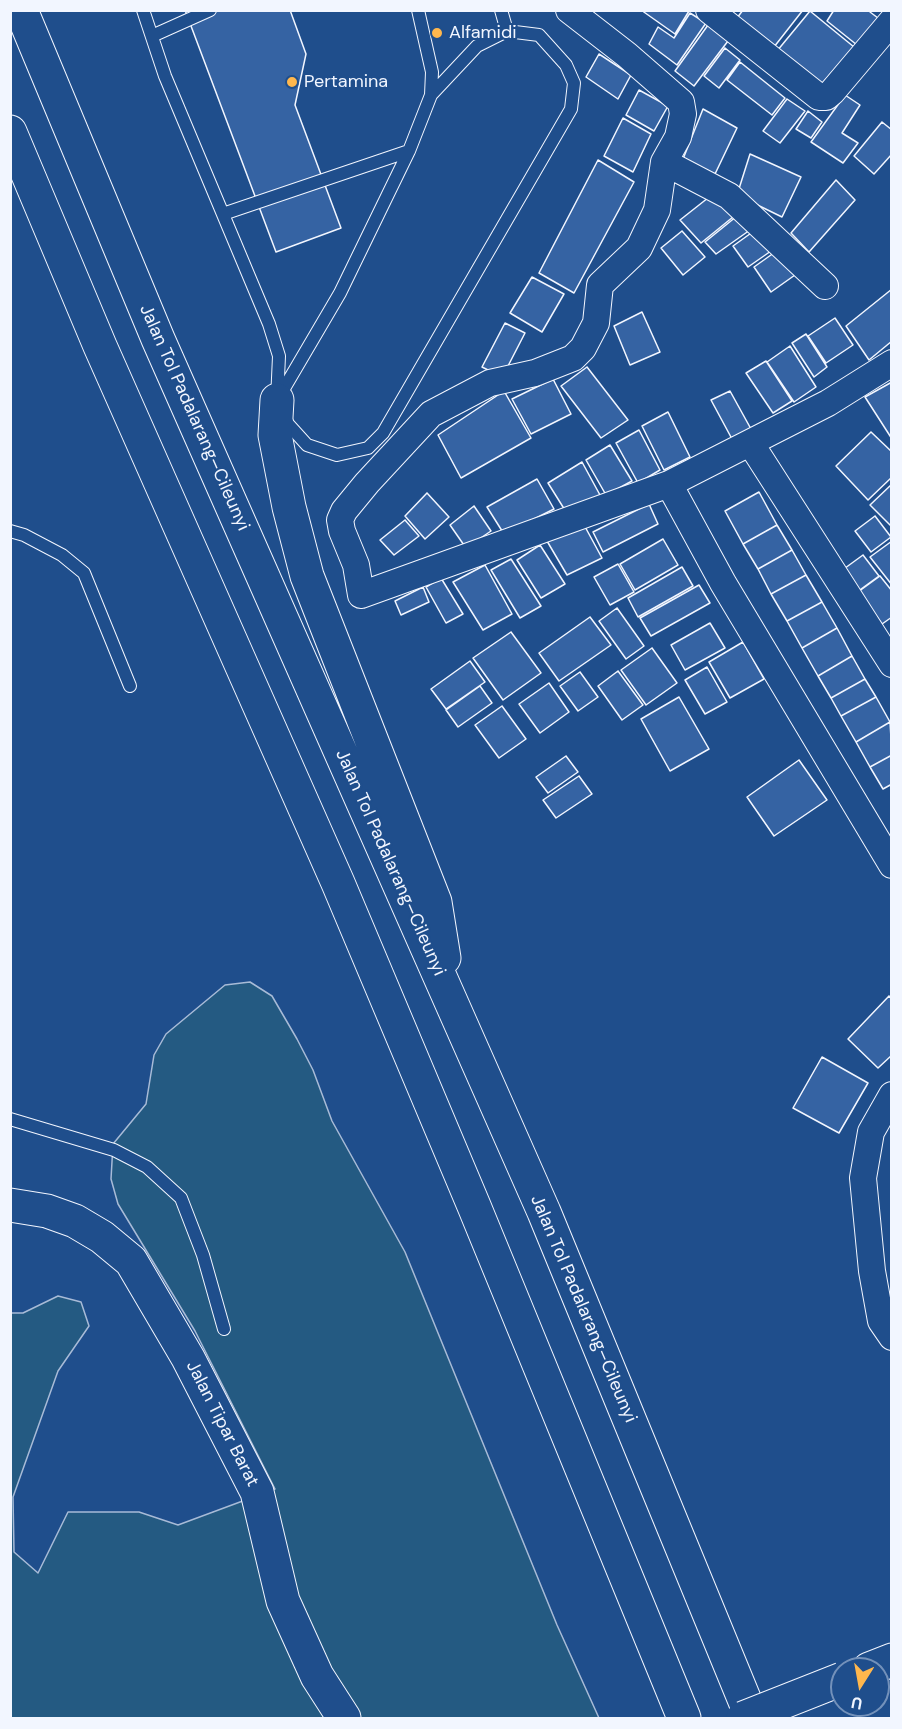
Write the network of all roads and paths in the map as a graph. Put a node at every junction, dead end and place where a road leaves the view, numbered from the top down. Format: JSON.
{"nodes":[{"id":1,"x":21,"y":10,"type":"edge"},
{"id":2,"x":143,"y":10,"type":"edge"},
{"id":3,"x":210,"y":10,"type":"edge"},
{"id":4,"x":418,"y":10,"type":"edge"},
{"id":5,"x":501,"y":10,"type":"edge"},
{"id":6,"x":569,"y":10,"type":"edge"},
{"id":7,"x":717,"y":13,"type":"edge"},
{"id":8,"x":891,"y":21,"type":"edge"},
{"id":9,"x":507,"y":31,"type":"junction"},
{"id":10,"x":152,"y":36,"type":"junction"},
{"id":11,"x":431,"y":94,"type":"junction"},
{"id":12,"x":10,"y":132,"type":"edge"},
{"id":13,"x":409,"y":151,"type":"junction"},
{"id":14,"x":664,"y":162,"type":"junction"},
{"id":15,"x":223,"y":214,"type":"junction"},
{"id":16,"x":825,"y":286,"type":"dead end"},
{"id":17,"x":891,"y":363,"type":"edge"},
{"id":18,"x":278,"y":400,"type":"junction"},
{"id":19,"x":751,"y":444,"type":"junction"},
{"id":20,"x":669,"y":484,"type":"junction"},
{"id":21,"x":10,"y":531,"type":"edge"},
{"id":22,"x":891,"y":664,"type":"edge"},
{"id":23,"x":130,"y":686,"type":"dead end"},
{"id":24,"x":891,"y":865,"type":"edge"},
{"id":25,"x":450,"y":1000,"type":"junction"},
{"id":26,"x":891,"y":1095,"type":"edge"},
{"id":27,"x":10,"y":1119,"type":"edge"},
{"id":28,"x":10,"y":1205,"type":"edge"},
{"id":29,"x":224,"y":1329,"type":"dead end"},
{"id":30,"x":891,"y":1337,"type":"edge"},
{"id":31,"x":830,"y":1685,"type":"edge"},
{"id":32,"x":344,"y":1719,"type":"edge"},
{"id":33,"x":684,"y":1719,"type":"edge"},
{"id":34,"x":743,"y":1719,"type":"edge"},
{"id":35,"x":752,"y":1719,"type":"edge"}],
"edges":[{"from":1,"to":25,"type":"main road","name":"Jalan Tol Padalarang–Cileunyi"},
{"from":2,"to":10,"type":"lane"},
{"from":3,"to":10,"type":"lane"},
{"from":4,"to":11,"type":"lane"},
{"from":5,"to":9,"type":"lane"},
{"from":6,"to":14,"type":"street"},
{"from":7,"to":8,"type":"street"},
{"from":9,"to":11,"type":"lane"},
{"from":9,"to":18,"type":"lane"},
{"from":10,"to":15,"type":"lane"},
{"from":11,"to":13,"type":"lane"},
{"from":12,"to":33,"type":"main road"},
{"from":13,"to":15,"type":"lane"},
{"from":13,"to":18,"type":"lane"},
{"from":14,"to":16,"type":"street"},
{"from":14,"to":20,"type":"street"},
{"from":15,"to":18,"type":"lane"},
{"from":17,"to":19,"type":"street"},
{"from":18,"to":25,"type":"main road"},
{"from":19,"to":20,"type":"street"},
{"from":19,"to":22,"type":"street"},
{"from":20,"to":24,"type":"street"},
{"from":21,"to":23,"type":"lane"},
{"from":25,"to":35,"type":"main road","name":"Jalan Tol Padalarang–Cileunyi"},
{"from":26,"to":30,"type":"street"},
{"from":27,"to":29,"type":"lane"},
{"from":28,"to":32,"type":"main road","name":"Jalan Tipar Barat"},
{"from":31,"to":34,"type":"main road","bridge":true}]}
